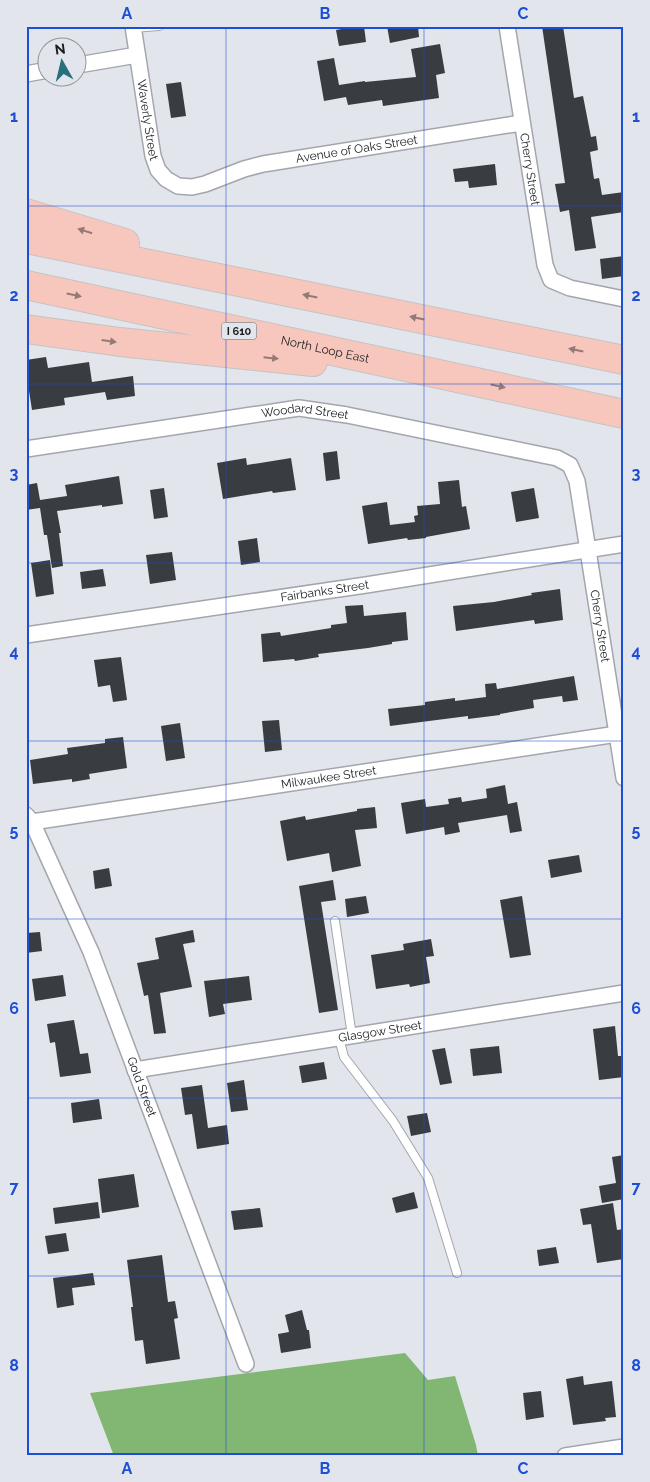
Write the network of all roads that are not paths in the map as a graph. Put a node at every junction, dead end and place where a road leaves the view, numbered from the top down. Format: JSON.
{"nodes":[{"id":1,"x":159,"y":26,"type":"edge"},
{"id":2,"x":507,"y":26,"type":"edge"},
{"id":3,"x":133,"y":27,"type":"edge"},
{"id":4,"x":137,"y":55,"type":"junction"},
{"id":5,"x":88,"y":63,"type":"edge"},
{"id":6,"x":522,"y":123,"type":"junction"},
{"id":7,"x":195,"y":186,"type":"joint"},
{"id":8,"x":26,"y":213,"type":"edge"},
{"id":9,"x":26,"y":239,"type":"edge"},
{"id":10,"x":26,"y":285,"type":"edge"},
{"id":11,"x":282,"y":290,"type":"junction"},
{"id":12,"x":624,"y":298,"type":"edge"},
{"id":13,"x":26,"y":329,"type":"edge"},
{"id":14,"x":624,"y":360,"type":"edge"},
{"id":15,"x":451,"y":376,"type":"junction"},
{"id":16,"x":624,"y":414,"type":"edge"},
{"id":17,"x":26,"y":449,"type":"edge"},
{"id":18,"x":574,"y":475,"type":"joint"},
{"id":19,"x":624,"y":544,"type":"edge"},
{"id":20,"x":589,"y":549,"type":"junction"},
{"id":21,"x":26,"y":635,"type":"edge"},
{"id":22,"x":621,"y":734,"type":"edge"},
{"id":23,"x":624,"y":778,"type":"edge"},
{"id":24,"x":29,"y":818,"type":"edge"},
{"id":25,"x":335,"y":921,"type":"dead end"},
{"id":26,"x":624,"y":993,"type":"edge"},
{"id":27,"x":346,"y":1037,"type":"junction"},
{"id":28,"x":135,"y":1070,"type":"junction"},
{"id":29,"x":457,"y":1273,"type":"dead end"},
{"id":30,"x":246,"y":1364,"type":"dead end"},
{"id":31,"x":624,"y":1446,"type":"edge"},
{"id":32,"x":565,"y":1456,"type":"edge"}],
"edges":[{"from":1,"to":3,"type":"lane"},
{"from":2,"to":6,"type":"street","name":"Cherry Street"},
{"from":3,"to":4,"type":"street","name":"Waverly Street"},
{"from":4,"to":5,"type":"street"},
{"from":4,"to":7,"type":"street","name":"Waverly Street"},
{"from":6,"to":7,"type":"street","name":"Avenue of Oaks Street"},
{"from":6,"to":12,"type":"street","name":"Cherry Street"},
{"from":11,"to":8,"type":"highway","one_way":true},
{"from":9,"to":11,"type":"highway"},
{"from":10,"to":15,"type":"highway","name":"North Loop East","number":"I 610","one_way":true},
{"from":14,"to":11,"type":"highway","one_way":true},
{"from":13,"to":15,"type":"highway","one_way":true},
{"from":15,"to":16,"type":"highway","name":"North Loop East","number":"I 610","one_way":true},
{"from":17,"to":18,"type":"street","name":"Woodard Street"},
{"from":18,"to":20,"type":"street","name":"Cherry Street"},
{"from":19,"to":20,"type":"street","name":"Fairbanks Street"},
{"from":20,"to":21,"type":"street","name":"Fairbanks Street"},
{"from":20,"to":22,"type":"street","name":"Cherry Street"},
{"from":22,"to":23,"type":"street","name":"Cherry Street"},
{"from":22,"to":24,"type":"street","name":"Milwaukee Street"},
{"from":24,"to":28,"type":"street","name":"Gold Street"},
{"from":25,"to":27,"type":"lane"},
{"from":26,"to":27,"type":"street","name":"Glasgow Street"},
{"from":27,"to":28,"type":"street","name":"Glasgow Street"},
{"from":27,"to":29,"type":"lane"},
{"from":28,"to":30,"type":"street","name":"Gold Street"},
{"from":31,"to":32,"type":"street"}]}
